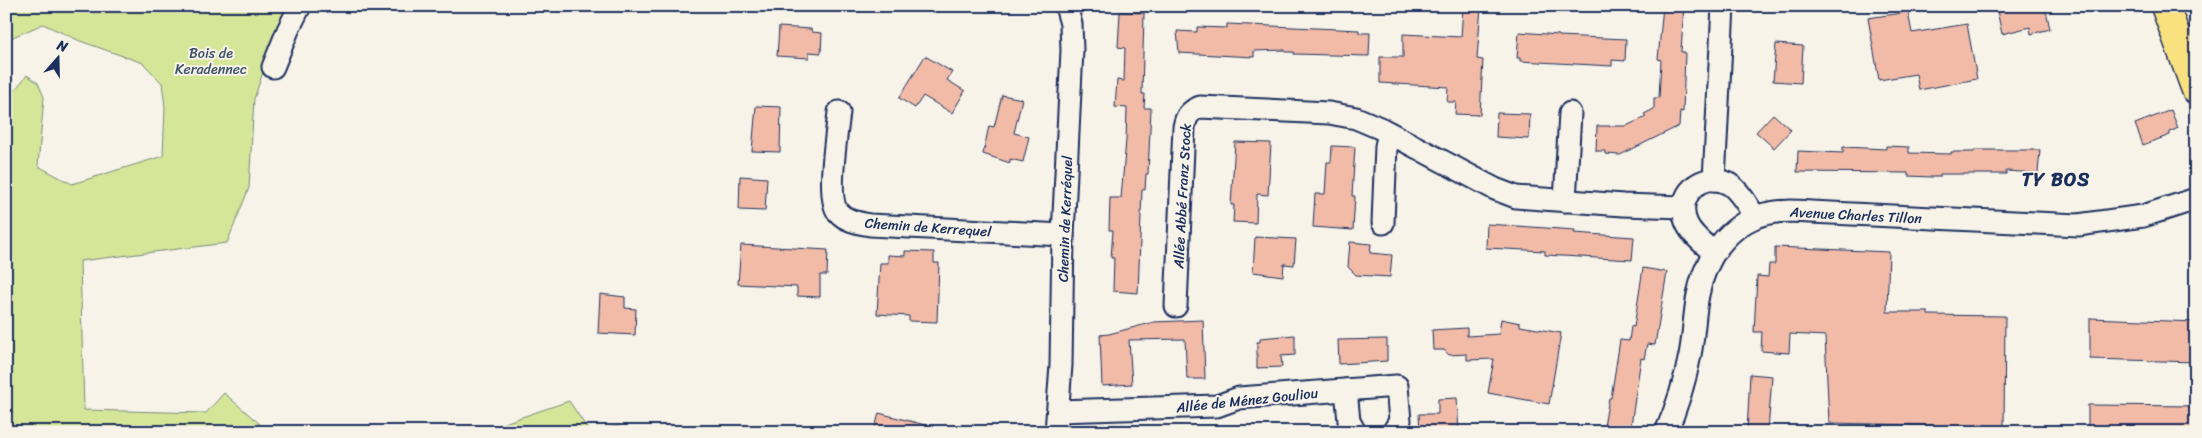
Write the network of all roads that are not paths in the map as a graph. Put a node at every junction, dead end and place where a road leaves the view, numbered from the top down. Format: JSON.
{"nodes":[{"id":1,"x":300,"y":6,"type":"edge"},
{"id":2,"x":1066,"y":6,"type":"edge"},
{"id":3,"x":1723,"y":6,"type":"edge"},
{"id":4,"x":2165,"y":6,"type":"edge"},
{"id":5,"x":2182,"y":6,"type":"edge"},
{"id":6,"x":2196,"y":39,"type":"edge"},
{"id":7,"x":273,"y":67,"type":"dead end"},
{"id":8,"x":2196,"y":90,"type":"edge"},
{"id":9,"x":839,"y":112,"type":"dead end"},
{"id":10,"x":1570,"y":113,"type":"dead end"},
{"id":11,"x":1389,"y":133,"type":"junction"},
{"id":12,"x":1714,"y":180,"type":"junction"},
{"id":13,"x":2196,"y":199,"type":"edge"},
{"id":14,"x":1565,"y":201,"type":"junction"},
{"id":15,"x":1683,"y":207,"type":"junction"},
{"id":16,"x":1755,"y":218,"type":"junction"},
{"id":17,"x":1383,"y":223,"type":"dead end"},
{"id":18,"x":1063,"y":236,"type":"junction"},
{"id":19,"x":1713,"y":252,"type":"junction"},
{"id":20,"x":1176,"y":306,"type":"dead end"},
{"id":21,"x":1346,"y":390,"type":"junction"},
{"id":22,"x":1057,"y":422,"type":"edge"},
{"id":23,"x":1355,"y":432,"type":"edge"},
{"id":24,"x":1393,"y":432,"type":"edge"},
{"id":25,"x":1666,"y":432,"type":"edge"}],
"edges":[{"from":1,"to":7,"type":"street"},
{"from":2,"to":18,"type":"street","name":"Chemin de Kerréquel"},
{"from":3,"to":12,"type":"street"},
{"from":4,"to":8,"type":"main road"},
{"from":5,"to":6,"type":"main road"},
{"from":9,"to":18,"type":"street","name":"Chemin de Kerrequel"},
{"from":10,"to":14,"type":"street"},
{"from":11,"to":14,"type":"street","name":"Allée Abbé Franz Stock"},
{"from":11,"to":17,"type":"street"},
{"from":11,"to":20,"type":"street","name":"Allée Abbé Franz Stock"},
{"from":12,"to":15,"type":"street"},
{"from":12,"to":16,"type":"street"},
{"from":13,"to":16,"type":"street","name":"Avenue Charles Tillon"},
{"from":14,"to":15,"type":"street","name":"Allée Abbé Franz Stock"},
{"from":15,"to":19,"type":"street"},
{"from":16,"to":19,"type":"street","name":"Avenue Charles Tillon"},
{"from":18,"to":22,"type":"street","name":"Chemin de Kerréquel"},
{"from":19,"to":25,"type":"street","name":"Avenue Charles Tillon"},
{"from":21,"to":22,"type":"street","name":"Allée de Ménez Gouliou"},
{"from":21,"to":23,"type":"street"},
{"from":21,"to":24,"type":"street","name":"Allée de Ménez Gouliou"}]}
